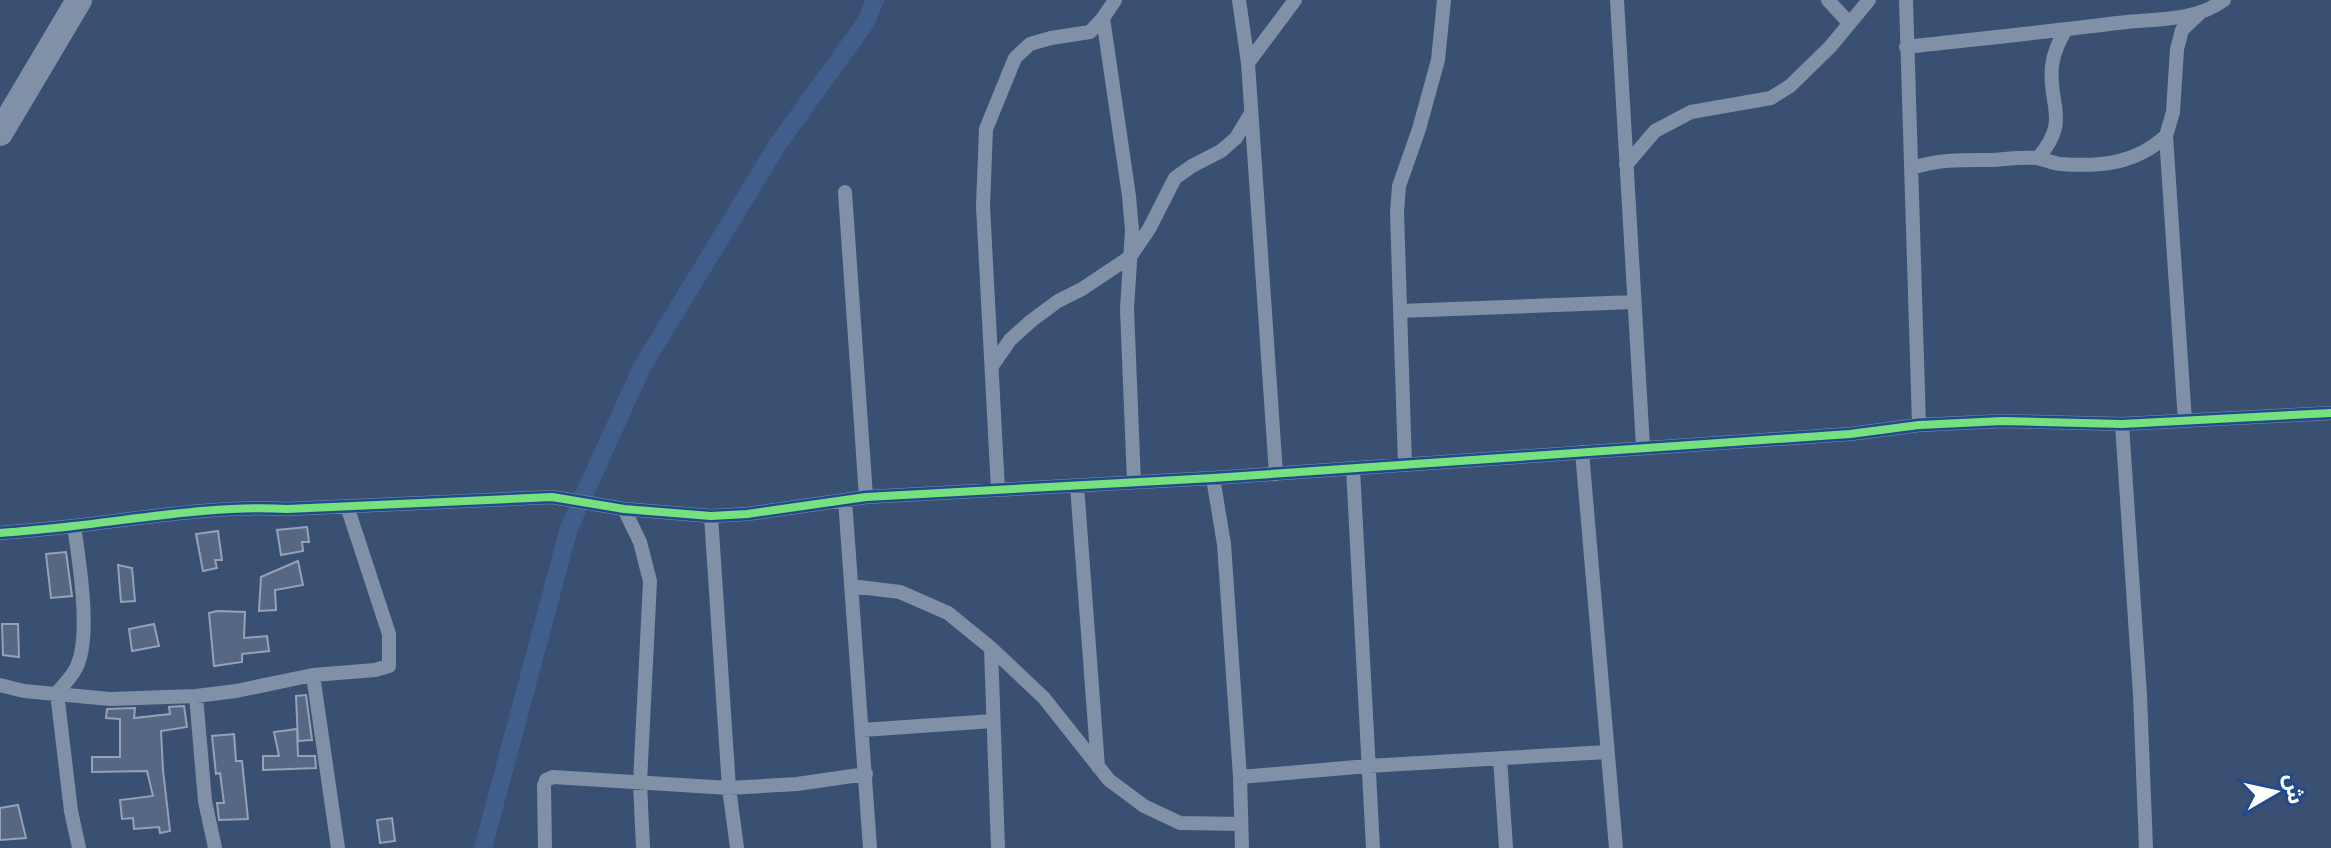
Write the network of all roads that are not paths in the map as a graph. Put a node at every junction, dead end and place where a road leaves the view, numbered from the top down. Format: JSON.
{"nodes":[{"id":1,"x":79,"y":0,"type":"edge"},
{"id":2,"x":1115,"y":0,"type":"edge"},
{"id":3,"x":1239,"y":0,"type":"edge"},
{"id":4,"x":1295,"y":0,"type":"edge"},
{"id":5,"x":1444,"y":0,"type":"edge"},
{"id":6,"x":1617,"y":0,"type":"edge"},
{"id":7,"x":1828,"y":0,"type":"edge"},
{"id":8,"x":1869,"y":0,"type":"edge"},
{"id":9,"x":1909,"y":0,"type":"edge"},
{"id":10,"x":2224,"y":0,"type":"edge"},
{"id":11,"x":2199,"y":14,"type":"junction"},
{"id":12,"x":1103,"y":18,"type":"junction"},
{"id":13,"x":1849,"y":23,"type":"junction"},
{"id":14,"x":2066,"y":29,"type":"junction"},
{"id":15,"x":1906,"y":47,"type":"junction"},
{"id":16,"x":1248,"y":63,"type":"junction"},
{"id":17,"x":1251,"y":112,"type":"junction"},
{"id":18,"x":0,"y":133,"type":"edge"},
{"id":19,"x":2166,"y":136,"type":"junction"},
{"id":20,"x":2038,"y":158,"type":"junction"},
{"id":21,"x":1626,"y":165,"type":"junction"},
{"id":22,"x":1912,"y":168,"type":"junction"},
{"id":23,"x":845,"y":192,"type":"dead end"},
{"id":24,"x":1130,"y":257,"type":"junction"},
{"id":25,"x":1634,"y":302,"type":"junction"},
{"id":26,"x":1400,"y":311,"type":"junction"},
{"id":27,"x":992,"y":366,"type":"junction"},
{"id":28,"x":2331,"y":413,"type":"edge"},
{"id":29,"x":2185,"y":421,"type":"junction"},
{"id":30,"x":2122,"y":424,"type":"junction"},
{"id":31,"x":1919,"y":425,"type":"junction"},
{"id":32,"x":1643,"y":447,"type":"junction"},
{"id":33,"x":1582,"y":452,"type":"junction"},
{"id":34,"x":1405,"y":465,"type":"junction"},
{"id":35,"x":1353,"y":468,"type":"junction"},
{"id":36,"x":1276,"y":474,"type":"junction"},
{"id":37,"x":1213,"y":478,"type":"junction"},
{"id":38,"x":1134,"y":482,"type":"junction"},
{"id":39,"x":1077,"y":486,"type":"junction"},
{"id":40,"x":998,"y":490,"type":"junction"},
{"id":41,"x":866,"y":497,"type":"junction"},
{"id":42,"x":845,"y":500,"type":"junction"},
{"id":43,"x":347,"y":506,"type":"junction"},
{"id":44,"x":624,"y":509,"type":"junction"},
{"id":45,"x":711,"y":516,"type":"junction"},
{"id":46,"x":74,"y":526,"type":"junction"},
{"id":47,"x":0,"y":533,"type":"edge"},
{"id":48,"x":851,"y":586,"type":"junction"},
{"id":49,"x":991,"y":648,"type":"junction"},
{"id":50,"x":313,"y":675,"type":"junction"},
{"id":51,"x":0,"y":685,"type":"edge"},
{"id":52,"x":57,"y":693,"type":"junction"},
{"id":53,"x":196,"y":696,"type":"junction"},
{"id":54,"x":993,"y":721,"type":"junction"},
{"id":55,"x":862,"y":730,"type":"junction"},
{"id":56,"x":1607,"y":752,"type":"junction"},
{"id":57,"x":1500,"y":758,"type":"junction"},
{"id":58,"x":1368,"y":766,"type":"junction"},
{"id":59,"x":1099,"y":767,"type":"junction"},
{"id":60,"x":866,"y":774,"type":"junction"},
{"id":61,"x":1240,"y":777,"type":"junction"},
{"id":62,"x":640,"y":783,"type":"junction"},
{"id":63,"x":729,"y":788,"type":"junction"},
{"id":64,"x":1241,"y":824,"type":"junction"},
{"id":65,"x":79,"y":848,"type":"edge"},
{"id":66,"x":215,"y":848,"type":"edge"},
{"id":67,"x":338,"y":848,"type":"edge"},
{"id":68,"x":545,"y":848,"type":"edge"},
{"id":69,"x":643,"y":848,"type":"edge"},
{"id":70,"x":737,"y":848,"type":"edge"},
{"id":71,"x":870,"y":848,"type":"edge"},
{"id":72,"x":998,"y":848,"type":"edge"},
{"id":73,"x":1242,"y":848,"type":"edge"},
{"id":74,"x":1373,"y":848,"type":"edge"},
{"id":75,"x":1506,"y":848,"type":"edge"},
{"id":76,"x":1616,"y":848,"type":"edge"},
{"id":77,"x":2146,"y":848,"type":"edge"}],
"edges":[{"from":1,"to":18,"type":"highway"},
{"from":2,"to":12,"type":"street"},
{"from":3,"to":16,"type":"street"},
{"from":4,"to":16,"type":"street"},
{"from":5,"to":26,"type":"street"},
{"from":6,"to":21,"type":"street"},
{"from":7,"to":13,"type":"street"},
{"from":8,"to":13,"type":"street"},
{"from":9,"to":15,"type":"street"},
{"from":10,"to":11,"type":"street"},
{"from":11,"to":14,"type":"street"},
{"from":11,"to":19,"type":"street"},
{"from":12,"to":24,"type":"street"},
{"from":12,"to":27,"type":"street"},
{"from":13,"to":21,"type":"street"},
{"from":14,"to":15,"type":"street"},
{"from":14,"to":20,"type":"street"},
{"from":15,"to":22,"type":"street"},
{"from":16,"to":17,"type":"street"},
{"from":17,"to":24,"type":"street"},
{"from":17,"to":36,"type":"street"},
{"from":19,"to":20,"type":"street"},
{"from":19,"to":29,"type":"street"},
{"from":20,"to":22,"type":"street"},
{"from":21,"to":25,"type":"street"},
{"from":22,"to":31,"type":"street"},
{"from":23,"to":41,"type":"street"},
{"from":24,"to":27,"type":"street"},
{"from":24,"to":38,"type":"street"},
{"from":25,"to":26,"type":"street"},
{"from":25,"to":32,"type":"street"},
{"from":26,"to":34,"type":"street"},
{"from":27,"to":40,"type":"street"},
{"from":28,"to":29,"type":"street"},
{"from":29,"to":30,"type":"street"},
{"from":30,"to":31,"type":"street"},
{"from":30,"to":77,"type":"street"},
{"from":31,"to":32,"type":"street"},
{"from":32,"to":33,"type":"street"},
{"from":33,"to":34,"type":"street"},
{"from":33,"to":56,"type":"street"},
{"from":34,"to":35,"type":"street"},
{"from":35,"to":36,"type":"street"},
{"from":35,"to":58,"type":"street"},
{"from":36,"to":37,"type":"street"},
{"from":37,"to":38,"type":"street"},
{"from":37,"to":61,"type":"street"},
{"from":38,"to":39,"type":"street"},
{"from":39,"to":40,"type":"street"},
{"from":39,"to":59,"type":"street"},
{"from":40,"to":41,"type":"street"},
{"from":41,"to":42,"type":"street"},
{"from":42,"to":45,"type":"street"},
{"from":42,"to":48,"type":"street"},
{"from":43,"to":44,"type":"street"},
{"from":43,"to":46,"type":"street"},
{"from":43,"to":50,"type":"street"},
{"from":44,"to":45,"type":"street"},
{"from":44,"to":62,"type":"street"},
{"from":45,"to":63,"type":"street"},
{"from":46,"to":47,"type":"street"},
{"from":46,"to":52,"type":"street"},
{"from":48,"to":49,"type":"street"},
{"from":48,"to":55,"type":"street"},
{"from":49,"to":54,"type":"street"},
{"from":49,"to":59,"type":"street"},
{"from":50,"to":53,"type":"street"},
{"from":50,"to":67,"type":"street"},
{"from":51,"to":52,"type":"street"},
{"from":52,"to":53,"type":"street"},
{"from":52,"to":65,"type":"street"},
{"from":53,"to":66,"type":"street"},
{"from":54,"to":55,"type":"street"},
{"from":54,"to":72,"type":"street"},
{"from":55,"to":60,"type":"street"},
{"from":56,"to":57,"type":"street"},
{"from":56,"to":76,"type":"street"},
{"from":57,"to":58,"type":"street"},
{"from":57,"to":75,"type":"street"},
{"from":58,"to":61,"type":"street"},
{"from":58,"to":74,"type":"street"},
{"from":59,"to":64,"type":"street"},
{"from":60,"to":63,"type":"street"},
{"from":60,"to":71,"type":"street"},
{"from":61,"to":64,"type":"street"},
{"from":62,"to":63,"type":"street"},
{"from":62,"to":68,"type":"street"},
{"from":62,"to":69,"type":"street"},
{"from":63,"to":70,"type":"street"},
{"from":64,"to":73,"type":"street"}]}
